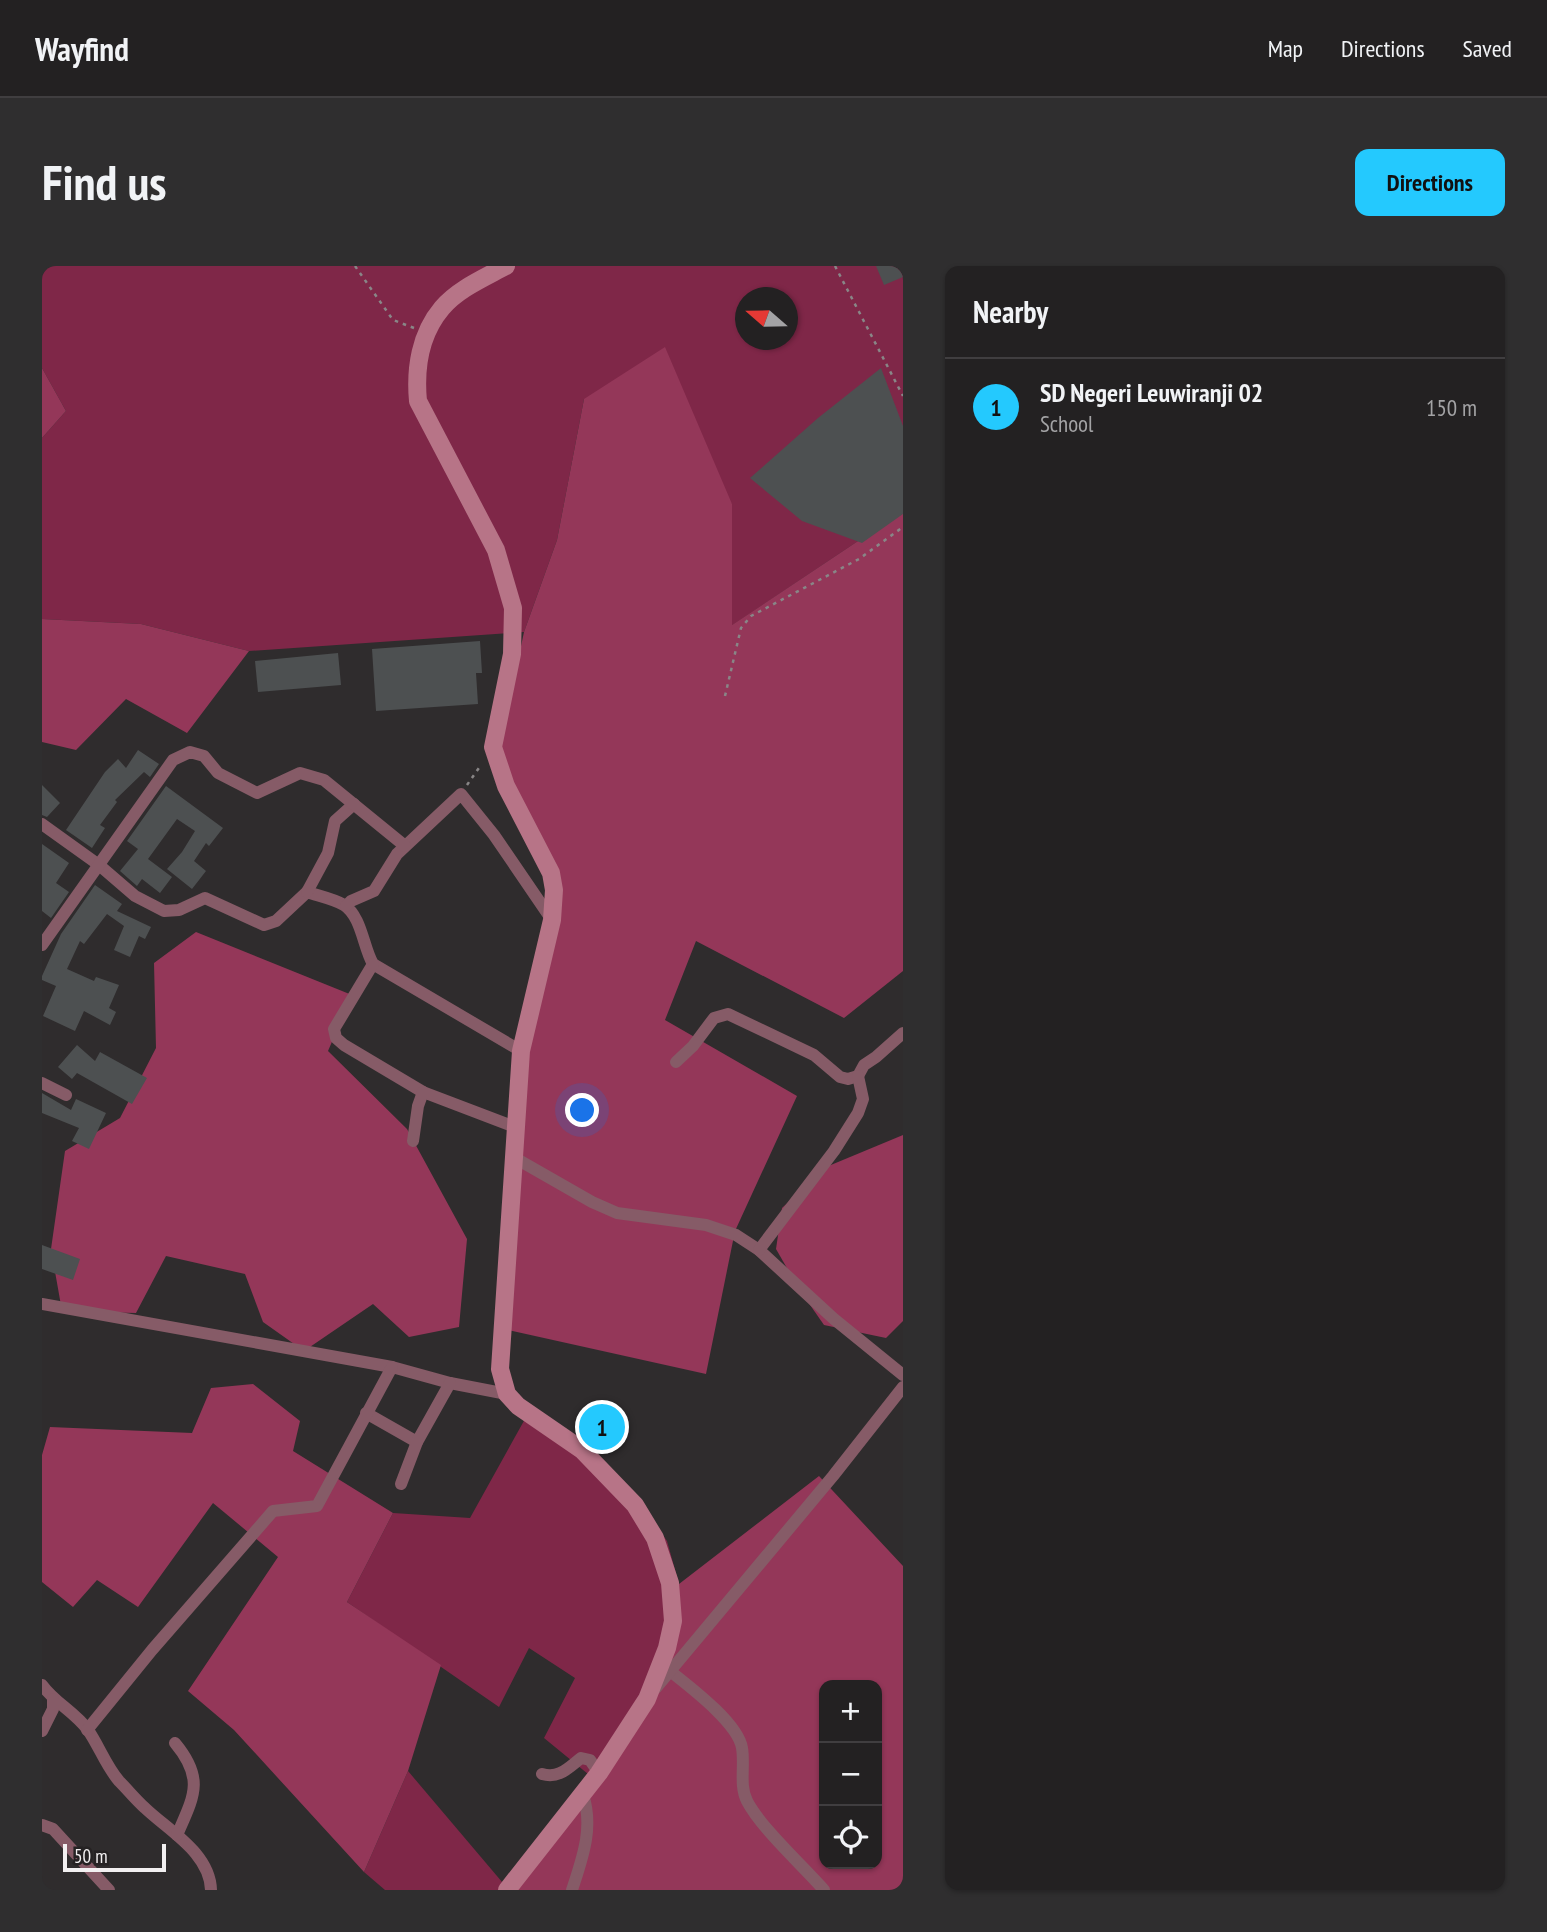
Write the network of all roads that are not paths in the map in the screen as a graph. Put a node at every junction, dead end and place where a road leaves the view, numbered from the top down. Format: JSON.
{"nodes":[{"id":1,"x":506,"y":266,"type":"edge"},
{"id":2,"x":354,"y":804,"type":"junction"},
{"id":3,"x":42,"y":824,"type":"edge"},
{"id":4,"x":405,"y":845,"type":"junction"},
{"id":5,"x":99,"y":865,"type":"junction"},
{"id":6,"x":307,"y":892,"type":"junction"},
{"id":7,"x":345,"y":906,"type":"junction"},
{"id":8,"x":552,"y":920,"type":"junction"},
{"id":9,"x":42,"y":945,"type":"edge"},
{"id":10,"x":373,"y":964,"type":"junction"},
{"id":11,"x":903,"y":1033,"type":"edge"},
{"id":12,"x":521,"y":1052,"type":"junction"},
{"id":13,"x":676,"y":1062,"type":"dead end"},
{"id":14,"x":858,"y":1076,"type":"junction"},
{"id":15,"x":42,"y":1083,"type":"edge"},
{"id":16,"x":423,"y":1092,"type":"junction"},
{"id":17,"x":66,"y":1095,"type":"dead end"},
{"id":18,"x":515,"y":1128,"type":"junction"},
{"id":19,"x":413,"y":1141,"type":"dead end"},
{"id":20,"x":514,"y":1158,"type":"junction"},
{"id":21,"x":759,"y":1250,"type":"junction"},
{"id":22,"x":42,"y":1304,"type":"edge"},
{"id":23,"x":392,"y":1367,"type":"junction"},
{"id":24,"x":903,"y":1375,"type":"edge"},
{"id":25,"x":450,"y":1383,"type":"junction"},
{"id":26,"x":903,"y":1387,"type":"edge"},
{"id":27,"x":507,"y":1394,"type":"junction"},
{"id":28,"x":366,"y":1413,"type":"junction"},
{"id":29,"x":417,"y":1442,"type":"junction"},
{"id":30,"x":401,"y":1484,"type":"dead end"},
{"id":31,"x":670,"y":1671,"type":"junction"},
{"id":32,"x":42,"y":1685,"type":"edge"},
{"id":33,"x":52,"y":1699,"type":"junction"},
{"id":34,"x":647,"y":1699,"type":"junction"},
{"id":35,"x":87,"y":1730,"type":"junction"},
{"id":36,"x":42,"y":1731,"type":"edge"},
{"id":37,"x":175,"y":1743,"type":"dead end"},
{"id":38,"x":599,"y":1773,"type":"junction"},
{"id":39,"x":542,"y":1774,"type":"dead end"},
{"id":40,"x":583,"y":1795,"type":"junction"},
{"id":41,"x":42,"y":1825,"type":"edge"},
{"id":42,"x":177,"y":1835,"type":"junction"},
{"id":43,"x":109,"y":1890,"type":"edge"},
{"id":44,"x":211,"y":1890,"type":"edge"},
{"id":45,"x":507,"y":1890,"type":"edge"},
{"id":46,"x":572,"y":1890,"type":"edge"},
{"id":47,"x":824,"y":1890,"type":"edge"}],
"edges":[{"from":1,"to":8,"type":"main road"},
{"from":2,"to":4,"type":"street"},
{"from":2,"to":5,"type":"street"},
{"from":2,"to":6,"type":"street"},
{"from":3,"to":5,"type":"street"},
{"from":4,"to":7,"type":"street"},
{"from":4,"to":8,"type":"street"},
{"from":5,"to":6,"type":"street"},
{"from":5,"to":9,"type":"street"},
{"from":6,"to":7,"type":"street"},
{"from":7,"to":10,"type":"street"},
{"from":8,"to":12,"type":"main road"},
{"from":10,"to":12,"type":"street"},
{"from":10,"to":16,"type":"street"},
{"from":11,"to":14,"type":"street"},
{"from":12,"to":18,"type":"main road"},
{"from":13,"to":14,"type":"street"},
{"from":14,"to":21,"type":"street"},
{"from":15,"to":17,"type":"street"},
{"from":16,"to":18,"type":"street"},
{"from":16,"to":19,"type":"street"},
{"from":18,"to":20,"type":"main road"},
{"from":20,"to":21,"type":"street"},
{"from":20,"to":27,"type":"main road"},
{"from":21,"to":24,"type":"street"},
{"from":22,"to":23,"type":"street"},
{"from":23,"to":25,"type":"street"},
{"from":23,"to":28,"type":"street"},
{"from":25,"to":27,"type":"street"},
{"from":25,"to":29,"type":"street"},
{"from":26,"to":31,"type":"street"},
{"from":27,"to":34,"type":"main road"},
{"from":28,"to":29,"type":"street"},
{"from":28,"to":35,"type":"street"},
{"from":29,"to":30,"type":"street"},
{"from":31,"to":34,"type":"street"},
{"from":31,"to":47,"type":"street"},
{"from":32,"to":33,"type":"street"},
{"from":33,"to":35,"type":"street"},
{"from":33,"to":36,"type":"street"},
{"from":34,"to":38,"type":"main road"},
{"from":35,"to":42,"type":"street"},
{"from":37,"to":42,"type":"street"},
{"from":38,"to":39,"type":"street"},
{"from":38,"to":40,"type":"main road"},
{"from":40,"to":45,"type":"main road"},
{"from":40,"to":46,"type":"street"},
{"from":41,"to":43,"type":"street"},
{"from":42,"to":44,"type":"street"}]}
